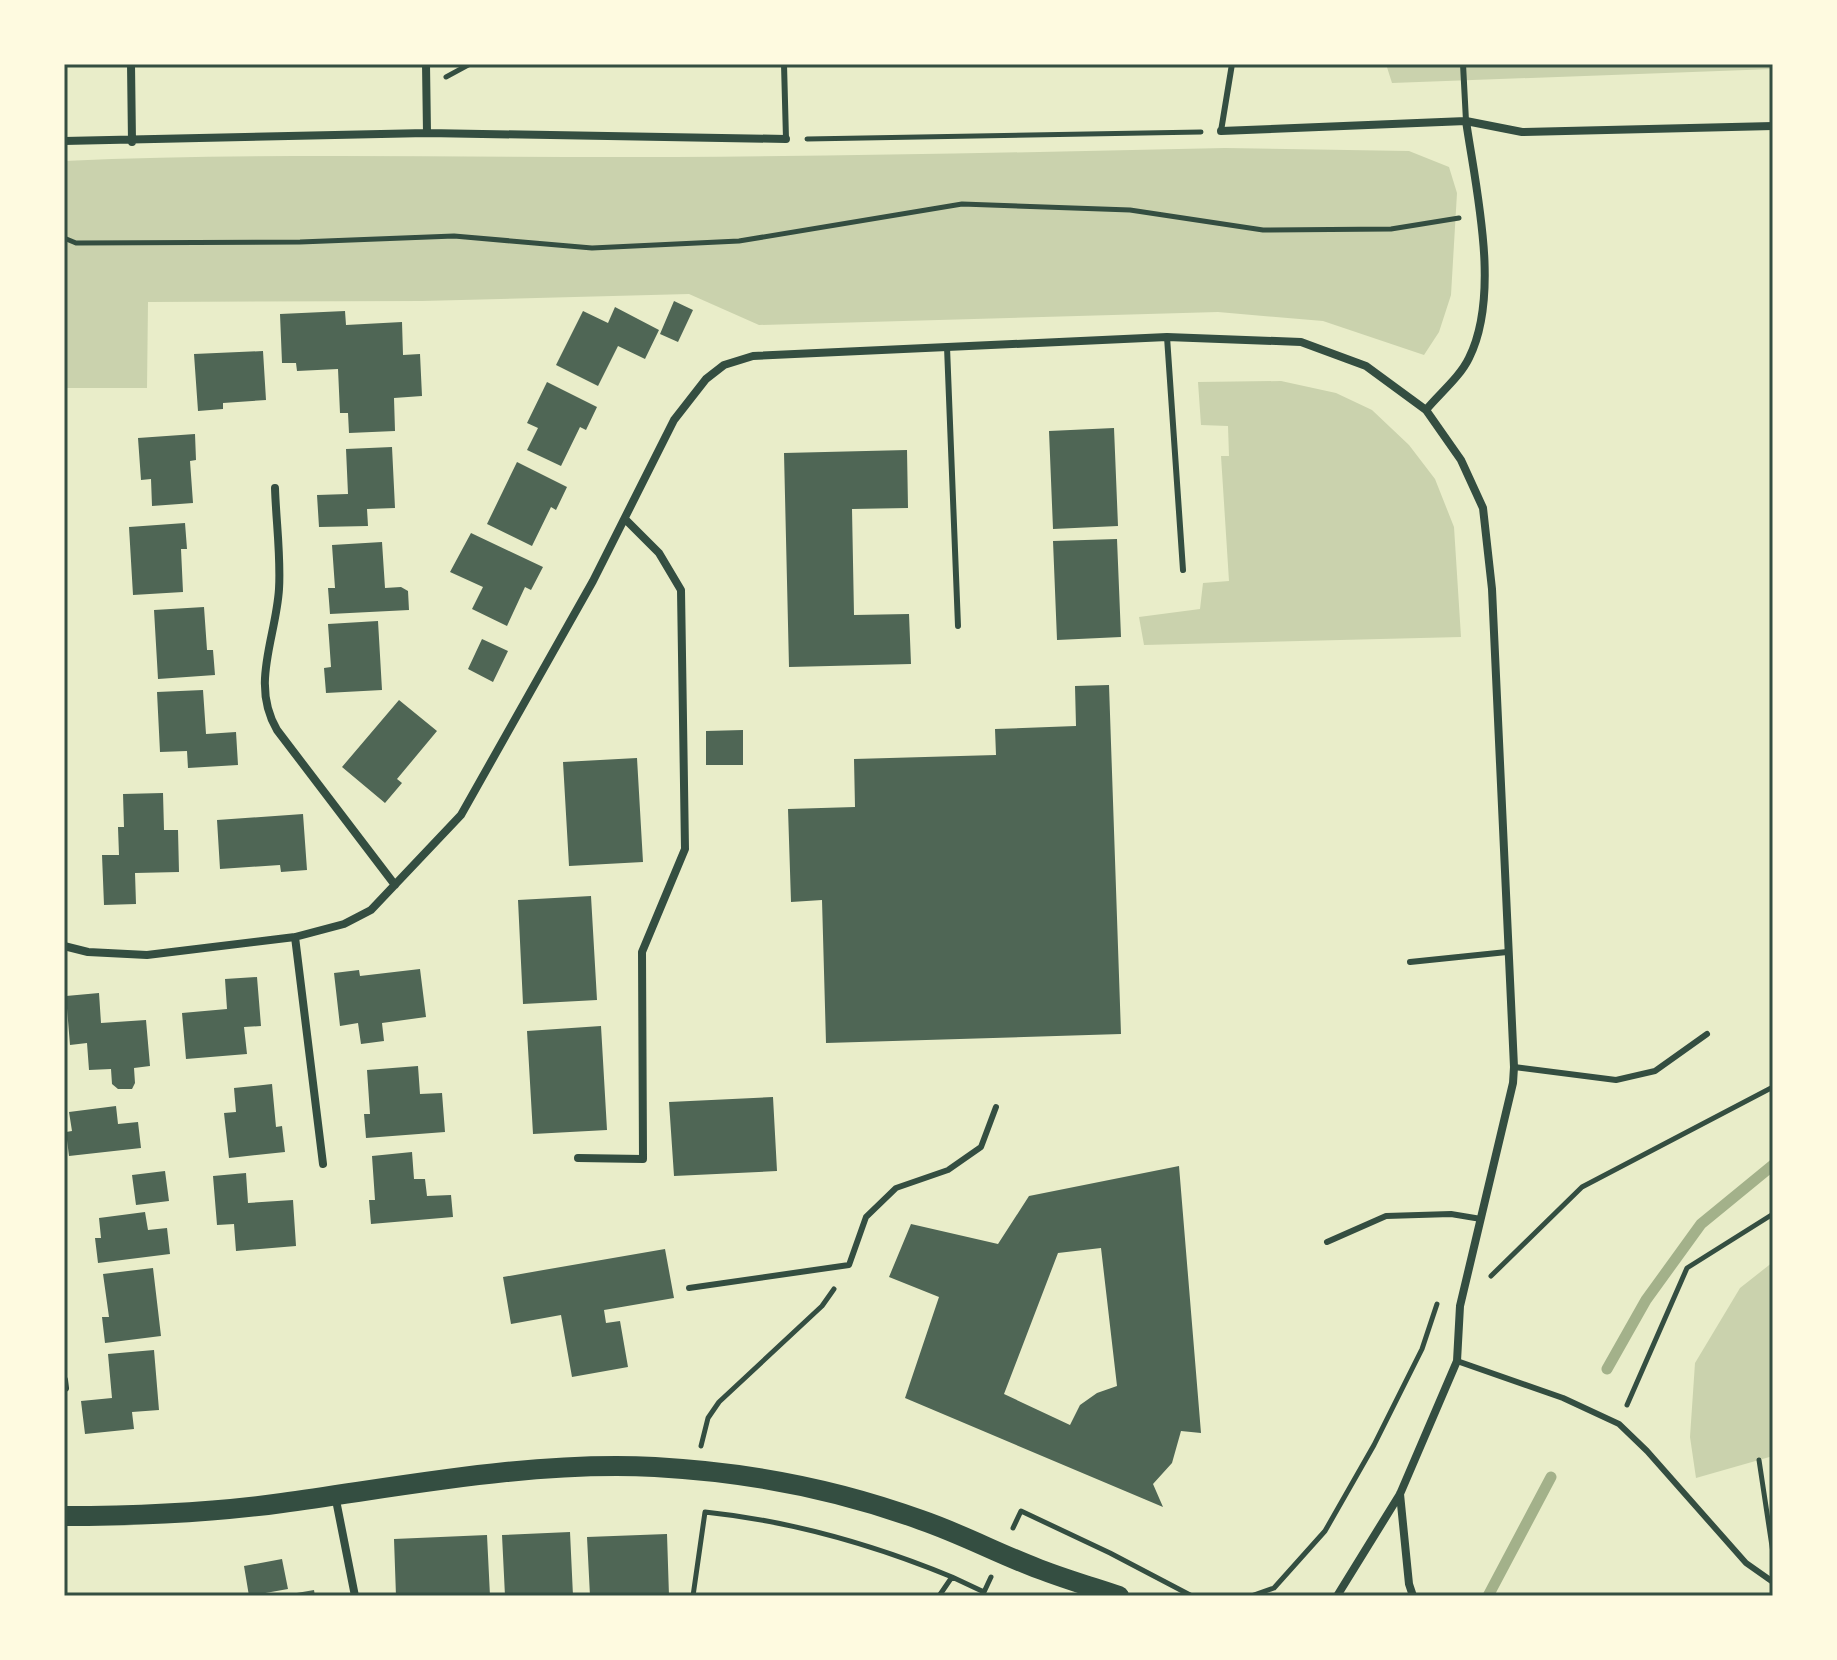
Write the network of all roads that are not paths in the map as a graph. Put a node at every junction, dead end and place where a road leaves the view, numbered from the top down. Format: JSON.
{"nodes":[{"id":1,"x":131,"y":64,"type":"edge"},
{"id":2,"x":426,"y":64,"type":"edge"},
{"id":3,"x":784,"y":64,"type":"edge"},
{"id":4,"x":1232,"y":64,"type":"edge"},
{"id":5,"x":1463,"y":64,"type":"edge"},
{"id":6,"x":1466,"y":121,"type":"junction"},
{"id":7,"x":1773,"y":126,"type":"edge"},
{"id":8,"x":1221,"y":131,"type":"joint"},
{"id":9,"x":427,"y":133,"type":"junction"},
{"id":10,"x":786,"y":139,"type":"joint"},
{"id":11,"x":64,"y":141,"type":"edge"},
{"id":12,"x":132,"y":142,"type":"junction"},
{"id":13,"x":1167,"y":337,"type":"junction"},
{"id":14,"x":947,"y":347,"type":"junction"},
{"id":15,"x":1426,"y":410,"type":"junction"},
{"id":16,"x":275,"y":488,"type":"dead end"},
{"id":17,"x":626,"y":520,"type":"junction"},
{"id":18,"x":1183,"y":570,"type":"dead end"},
{"id":19,"x":958,"y":626,"type":"dead end"},
{"id":20,"x":395,"y":885,"type":"junction"},
{"id":21,"x":295,"y":937,"type":"junction"},
{"id":22,"x":64,"y":946,"type":"edge"},
{"id":23,"x":1507,"y":952,"type":"junction"},
{"id":24,"x":1410,"y":962,"type":"dead end"},
{"id":25,"x":1707,"y":1034,"type":"dead end"},
{"id":26,"x":1514,"y":1067,"type":"junction"},
{"id":27,"x":996,"y":1107,"type":"dead end"},
{"id":28,"x":578,"y":1158,"type":"dead end"},
{"id":29,"x":323,"y":1164,"type":"dead end"},
{"id":30,"x":1481,"y":1219,"type":"junction"},
{"id":31,"x":1327,"y":1242,"type":"dead end"},
{"id":32,"x":689,"y":1288,"type":"dead end"},
{"id":33,"x":1457,"y":1361,"type":"junction"},
{"id":34,"x":64,"y":1380,"type":"edge"},
{"id":35,"x":65,"y":1388,"type":"edge"},
{"id":36,"x":1400,"y":1494,"type":"junction"},
{"id":37,"x":335,"y":1495,"type":"junction"},
{"id":38,"x":64,"y":1516,"type":"edge"},
{"id":39,"x":1065,"y":1578,"type":"junction"},
{"id":40,"x":1773,"y":1582,"type":"edge"},
{"id":41,"x":355,"y":1596,"type":"edge"},
{"id":42,"x":1086,"y":1596,"type":"edge"},
{"id":43,"x":1119,"y":1596,"type":"edge"},
{"id":44,"x":1337,"y":1596,"type":"edge"},
{"id":45,"x":1413,"y":1596,"type":"edge"}],
"edges":[{"from":1,"to":12,"type":"street"},
{"from":2,"to":9,"type":"street"},
{"from":3,"to":10,"type":"lane"},
{"from":4,"to":8,"type":"lane"},
{"from":5,"to":6,"type":"lane"},
{"from":6,"to":7,"type":"street"},
{"from":6,"to":8,"type":"street"},
{"from":6,"to":15,"type":"street"},
{"from":9,"to":10,"type":"street"},
{"from":9,"to":12,"type":"street"},
{"from":11,"to":12,"type":"street"},
{"from":13,"to":14,"type":"street"},
{"from":13,"to":15,"type":"street"},
{"from":13,"to":18,"type":"lane"},
{"from":14,"to":17,"type":"street"},
{"from":14,"to":19,"type":"lane"},
{"from":15,"to":23,"type":"street"},
{"from":16,"to":20,"type":"street"},
{"from":17,"to":20,"type":"street"},
{"from":17,"to":28,"type":"street"},
{"from":20,"to":21,"type":"street"},
{"from":21,"to":22,"type":"street"},
{"from":21,"to":29,"type":"street"},
{"from":23,"to":24,"type":"lane"},
{"from":23,"to":26,"type":"street"},
{"from":25,"to":26,"type":"lane"},
{"from":26,"to":30,"type":"street"},
{"from":27,"to":32,"type":"lane"},
{"from":30,"to":31,"type":"lane"},
{"from":30,"to":33,"type":"street"},
{"from":33,"to":36,"type":"street"},
{"from":33,"to":40,"type":"lane"},
{"from":34,"to":35,"type":"street"},
{"from":36,"to":44,"type":"street"},
{"from":36,"to":45,"type":"street"},
{"from":37,"to":38,"type":"main road"},
{"from":37,"to":39,"type":"main road"},
{"from":37,"to":41,"type":"street"},
{"from":39,"to":42,"type":"main road"},
{"from":39,"to":43,"type":"main road"}]}
